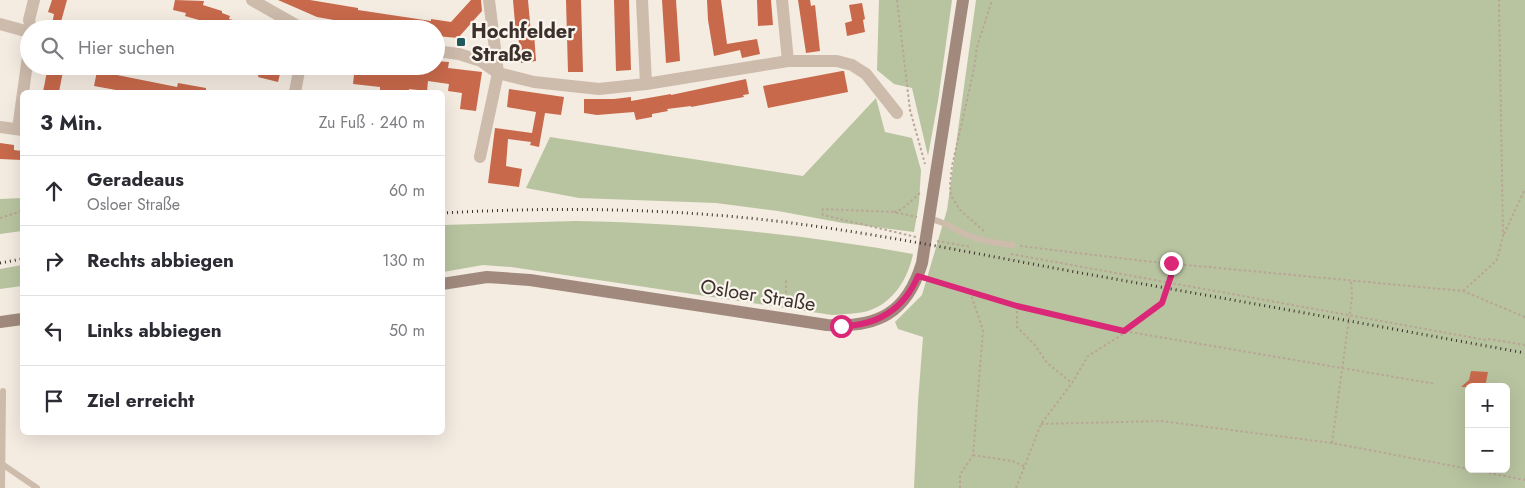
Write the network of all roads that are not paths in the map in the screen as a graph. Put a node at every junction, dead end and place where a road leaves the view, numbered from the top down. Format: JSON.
{"nodes":[{"id":1,"x":34,"y":0,"type":"edge"},
{"id":2,"x":252,"y":0,"type":"edge"},
{"id":3,"x":489,"y":0,"type":"edge"},
{"id":4,"x":642,"y":0,"type":"edge"},
{"id":5,"x":782,"y":0,"type":"edge"},
{"id":6,"x":963,"y":0,"type":"edge"},
{"id":7,"x":29,"y":20,"type":"edge"},
{"id":8,"x":287,"y":20,"type":"edge"},
{"id":9,"x":0,"y":24,"type":"edge"},
{"id":10,"x":20,"y":28,"type":"edge"},
{"id":11,"x":445,"y":52,"type":"edge"},
{"id":12,"x":788,"y":61,"type":"junction"},
{"id":13,"x":498,"y":73,"type":"junction"},
{"id":14,"x":26,"y":75,"type":"edge"},
{"id":15,"x":298,"y":75,"type":"edge"},
{"id":16,"x":646,"y":84,"type":"junction"},
{"id":17,"x":24,"y":90,"type":"edge"},
{"id":18,"x":295,"y":90,"type":"edge"},
{"id":19,"x":897,"y":113,"type":"dead end"},
{"id":20,"x":0,"y":127,"type":"edge"},
{"id":21,"x":20,"y":129,"type":"edge"},
{"id":22,"x":480,"y":157,"type":"dead end"},
{"id":23,"x":926,"y":219,"type":"junction"},
{"id":24,"x":1013,"y":245,"type":"road end"},
{"id":25,"x":446,"y":283,"type":"edge"},
{"id":26,"x":20,"y":319,"type":"edge"},
{"id":27,"x":0,"y":322,"type":"edge"},
{"id":28,"x":2,"y":391,"type":"dead end"},
{"id":29,"x":2,"y":464,"type":"junction"},
{"id":30,"x":2,"y":488,"type":"edge"},
{"id":31,"x":37,"y":488,"type":"edge"}],
"edges":[{"from":1,"to":7,"type":"street"},
{"from":2,"to":8,"type":"street"},
{"from":3,"to":13,"type":"street"},
{"from":4,"to":16,"type":"street"},
{"from":5,"to":12,"type":"street"},
{"from":6,"to":23,"type":"main road","name":"Osloer Straße"},
{"from":9,"to":10,"type":"street"},
{"from":11,"to":13,"type":"street"},
{"from":12,"to":16,"type":"street"},
{"from":12,"to":19,"type":"street"},
{"from":13,"to":16,"type":"street"},
{"from":13,"to":22,"type":"street"},
{"from":14,"to":17,"type":"street"},
{"from":15,"to":18,"type":"street"},
{"from":20,"to":21,"type":"street"},
{"from":23,"to":24,"type":"lane"},
{"from":23,"to":25,"type":"main road","name":"Osloer Straße"},
{"from":26,"to":27,"type":"main road"},
{"from":28,"to":29,"type":"lane"},
{"from":29,"to":30,"type":"lane"},
{"from":29,"to":31,"type":"lane"}]}
